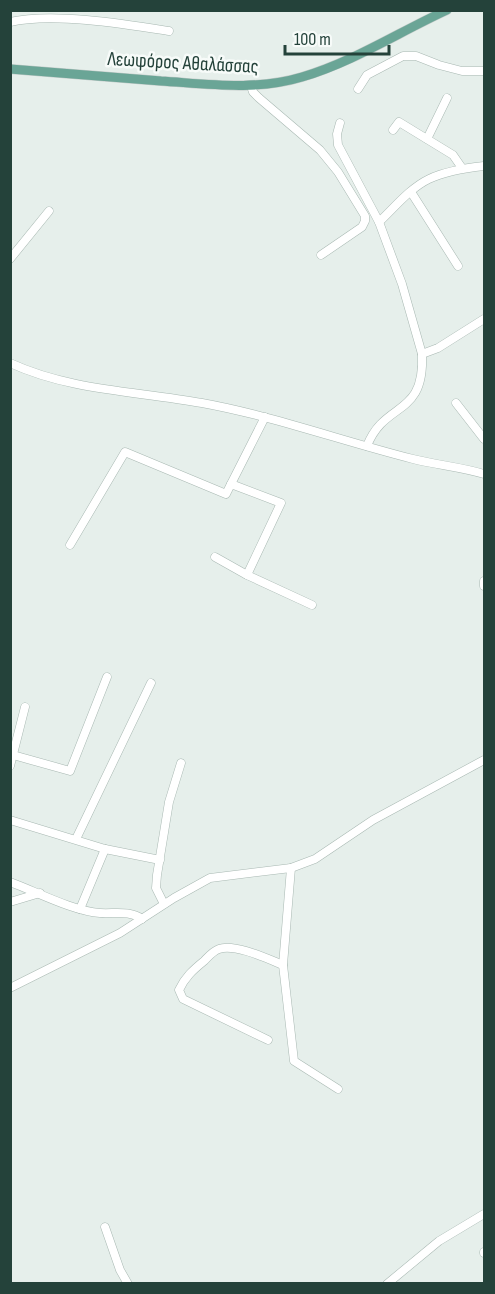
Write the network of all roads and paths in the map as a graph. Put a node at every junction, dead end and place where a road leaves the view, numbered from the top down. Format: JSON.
{"nodes":[{"id":1,"x":447,"y":10,"type":"edge"},
{"id":2,"x":430,"y":14,"type":"edge"},
{"id":3,"x":10,"y":22,"type":"edge"},
{"id":4,"x":169,"y":31,"type":"dead end"},
{"id":5,"x":10,"y":69,"type":"edge"},
{"id":6,"x":484,"y":71,"type":"edge"},
{"id":7,"x":251,"y":86,"type":"junction"},
{"id":8,"x":358,"y":89,"type":"dead end"},
{"id":9,"x":447,"y":98,"type":"dead end"},
{"id":10,"x":340,"y":123,"type":"dead end"},
{"id":11,"x":393,"y":130,"type":"dead end"},
{"id":12,"x":427,"y":139,"type":"junction"},
{"id":13,"x":484,"y":166,"type":"edge"},
{"id":14,"x":462,"y":168,"type":"junction"},
{"id":15,"x":411,"y":192,"type":"junction"},
{"id":16,"x":49,"y":211,"type":"dead end"},
{"id":17,"x":379,"y":222,"type":"junction"},
{"id":18,"x":321,"y":255,"type":"dead end"},
{"id":19,"x":10,"y":259,"type":"edge"},
{"id":20,"x":458,"y":266,"type":"dead end"},
{"id":21,"x":484,"y":319,"type":"edge"},
{"id":22,"x":422,"y":354,"type":"junction"},
{"id":23,"x":10,"y":363,"type":"edge"},
{"id":24,"x":456,"y":403,"type":"dead end"},
{"id":25,"x":265,"y":417,"type":"junction"},
{"id":26,"x":484,"y":439,"type":"edge"},
{"id":27,"x":367,"y":446,"type":"junction"},
{"id":28,"x":484,"y":474,"type":"edge"},
{"id":29,"x":231,"y":484,"type":"junction"},
{"id":30,"x":70,"y":544,"type":"dead end"},
{"id":31,"x":215,"y":557,"type":"dead end"},
{"id":32,"x":247,"y":575,"type":"junction"},
{"id":33,"x":312,"y":605,"type":"dead end"},
{"id":34,"x":107,"y":677,"type":"dead end"},
{"id":35,"x":151,"y":683,"type":"dead end"},
{"id":36,"x":25,"y":706,"type":"dead end"},
{"id":37,"x":13,"y":755,"type":"junction"},
{"id":38,"x":484,"y":760,"type":"edge"},
{"id":39,"x":181,"y":764,"type":"dead end"},
{"id":40,"x":10,"y":766,"type":"edge"},
{"id":41,"x":10,"y":820,"type":"edge"},
{"id":42,"x":76,"y":839,"type":"junction"},
{"id":43,"x":105,"y":849,"type":"junction"},
{"id":44,"x":160,"y":860,"type":"junction"},
{"id":45,"x":291,"y":868,"type":"junction"},
{"id":46,"x":10,"y":882,"type":"edge"},
{"id":47,"x":40,"y":893,"type":"junction"},
{"id":48,"x":10,"y":902,"type":"edge"},
{"id":49,"x":164,"y":904,"type":"junction"},
{"id":50,"x":80,"y":909,"type":"junction"},
{"id":51,"x":142,"y":919,"type":"junction"},
{"id":52,"x":283,"y":965,"type":"junction"},
{"id":53,"x":10,"y":988,"type":"edge"},
{"id":54,"x":268,"y":1040,"type":"dead end"},
{"id":55,"x":338,"y":1089,"type":"dead end"},
{"id":56,"x":484,"y":1214,"type":"edge"},
{"id":57,"x":105,"y":1227,"type":"dead end"},
{"id":58,"x":128,"y":1284,"type":"edge"},
{"id":59,"x":387,"y":1284,"type":"edge"}],
"edges":[{"from":1,"to":2,"type":"main road","name":"Λεωφόρος Αθαλάσσας"},
{"from":2,"to":7,"type":"main road","name":"Λεωφόρος Αθαλάσσας"},
{"from":3,"to":4,"type":"street"},
{"from":5,"to":7,"type":"main road","name":"Λεωφόρος Αθαλάσσας"},
{"from":6,"to":8,"type":"street"},
{"from":7,"to":18,"type":"street"},
{"from":9,"to":12,"type":"street"},
{"from":10,"to":17,"type":"street"},
{"from":11,"to":12,"type":"street"},
{"from":12,"to":14,"type":"street"},
{"from":13,"to":14,"type":"street"},
{"from":14,"to":15,"type":"street"},
{"from":15,"to":17,"type":"street"},
{"from":15,"to":20,"type":"street"},
{"from":16,"to":19,"type":"street"},
{"from":17,"to":22,"type":"street"},
{"from":21,"to":22,"type":"street"},
{"from":22,"to":27,"type":"street"},
{"from":23,"to":25,"type":"street"},
{"from":24,"to":26,"type":"street"},
{"from":25,"to":27,"type":"street"},
{"from":25,"to":29,"type":"street"},
{"from":27,"to":28,"type":"street"},
{"from":29,"to":30,"type":"street"},
{"from":29,"to":32,"type":"street"},
{"from":31,"to":32,"type":"street"},
{"from":32,"to":33,"type":"street"},
{"from":34,"to":37,"type":"street"},
{"from":35,"to":42,"type":"street"},
{"from":36,"to":37,"type":"street"},
{"from":37,"to":40,"type":"street"},
{"from":38,"to":45,"type":"street"},
{"from":39,"to":44,"type":"street"},
{"from":41,"to":42,"type":"street"},
{"from":42,"to":43,"type":"street"},
{"from":43,"to":44,"type":"street"},
{"from":43,"to":50,"type":"street"},
{"from":44,"to":49,"type":"street"},
{"from":45,"to":49,"type":"street"},
{"from":45,"to":52,"type":"street"},
{"from":46,"to":47,"type":"street"},
{"from":47,"to":48,"type":"street"},
{"from":47,"to":50,"type":"street"},
{"from":49,"to":51,"type":"street"},
{"from":50,"to":51,"type":"street"},
{"from":51,"to":53,"type":"street"},
{"from":52,"to":54,"type":"street"},
{"from":52,"to":55,"type":"street"},
{"from":56,"to":59,"type":"street"},
{"from":57,"to":58,"type":"street"}]}
